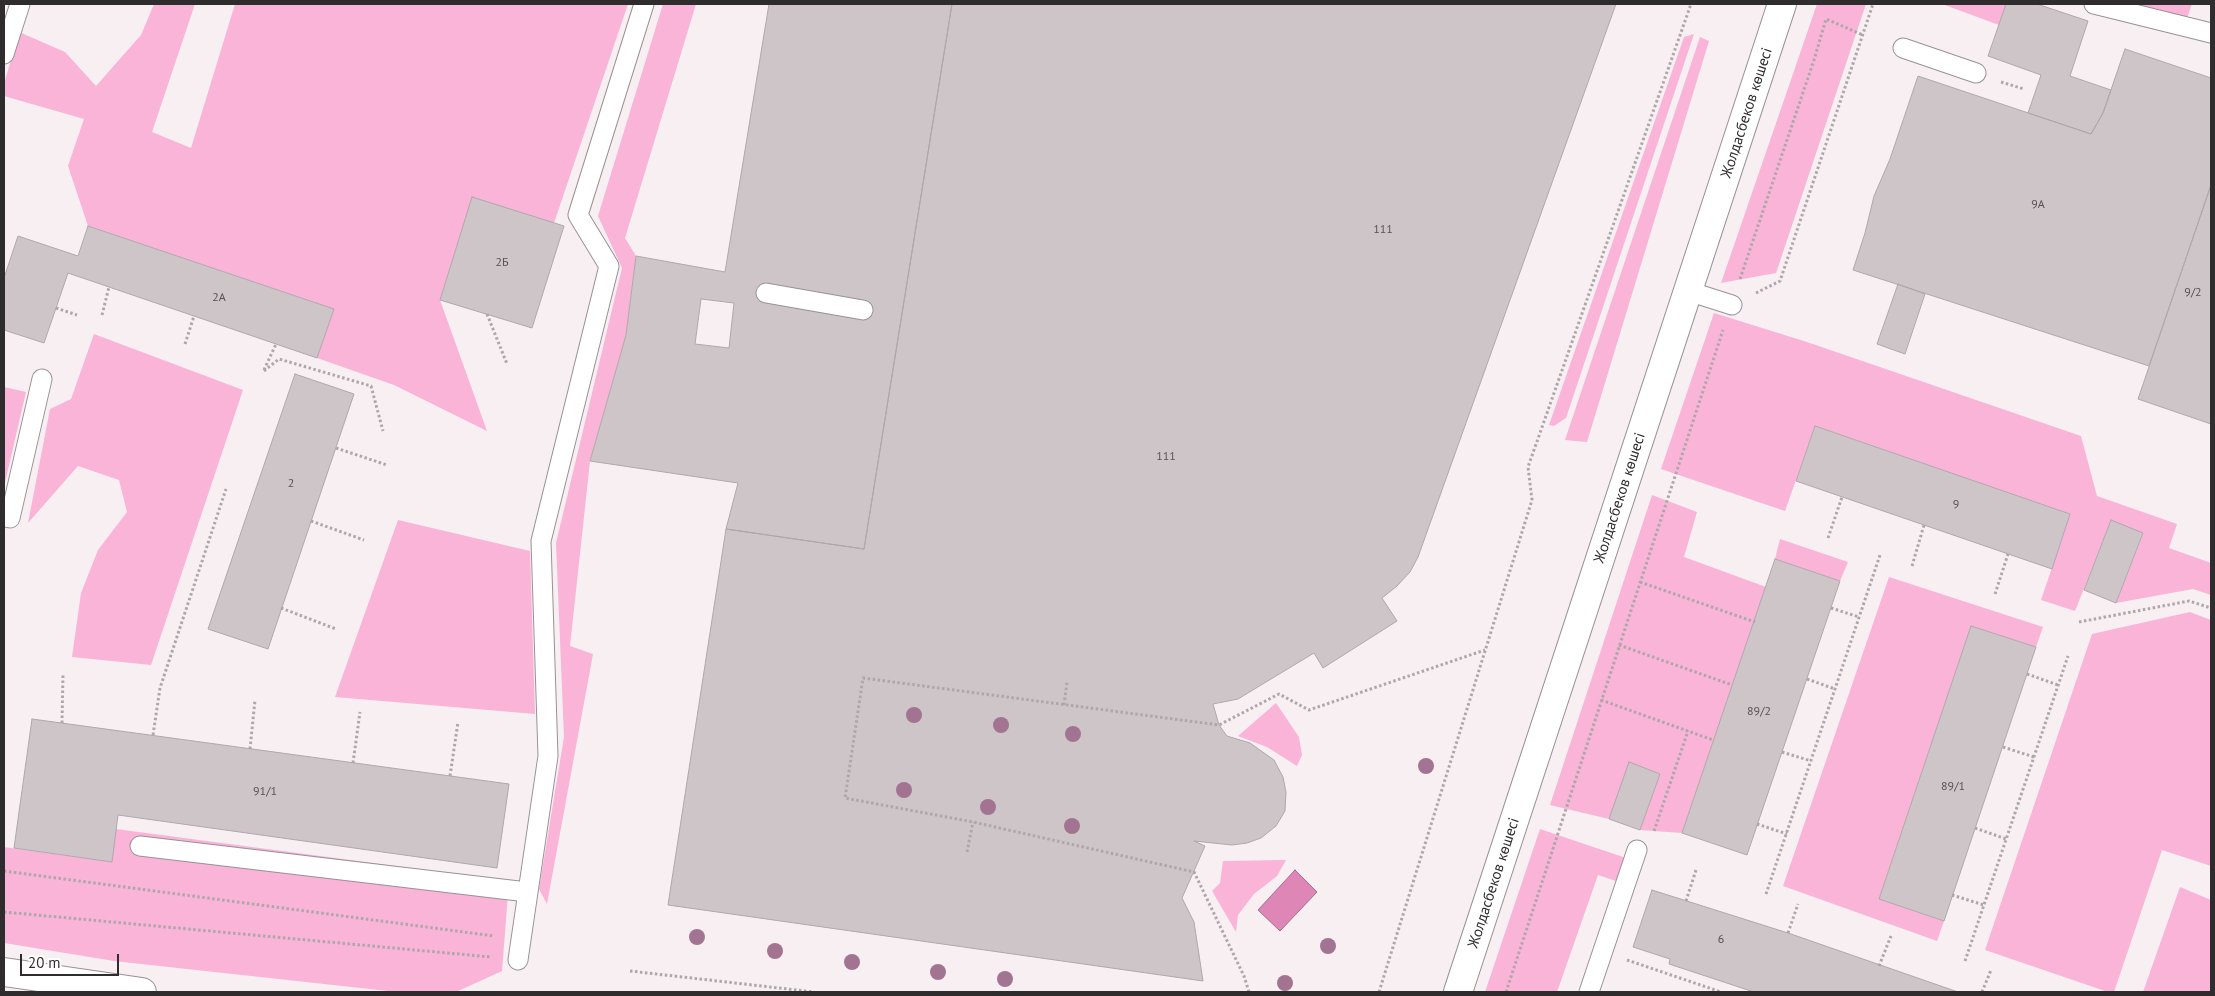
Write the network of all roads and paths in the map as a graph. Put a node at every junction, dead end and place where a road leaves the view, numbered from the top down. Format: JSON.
{"nodes":[{"id":1,"x":20,"y":4,"type":"edge"},
{"id":2,"x":644,"y":4,"type":"edge"},
{"id":3,"x":1691,"y":4,"type":"edge"},
{"id":4,"x":1782,"y":4,"type":"edge"},
{"id":5,"x":1873,"y":4,"type":"edge"},
{"id":6,"x":2094,"y":4,"type":"edge"},
{"id":7,"x":2211,"y":33,"type":"edge"},
{"id":8,"x":1863,"y":35,"type":"junction"},
{"id":9,"x":1903,"y":48,"type":"dead end"},
{"id":10,"x":4,"y":54,"type":"edge"},
{"id":11,"x":1976,"y":73,"type":"dead end"},
{"id":12,"x":108,"y":287,"type":"dead end"},
{"id":13,"x":1688,"y":291,"type":"junction"},
{"id":14,"x":766,"y":293,"type":"dead end"},
{"id":15,"x":1732,"y":305,"type":"junction"},
{"id":16,"x":56,"y":308,"type":"dead end"},
{"id":17,"x":863,"y":310,"type":"dead end"},
{"id":18,"x":486,"y":314,"type":"dead end"},
{"id":19,"x":77,"y":315,"type":"dead end"},
{"id":20,"x":102,"y":315,"type":"dead end"},
{"id":21,"x":194,"y":316,"type":"dead end"},
{"id":22,"x":185,"y":344,"type":"dead end"},
{"id":23,"x":276,"y":344,"type":"dead end"},
{"id":24,"x":507,"y":364,"type":"dead end"},
{"id":25,"x":42,"y":379,"type":"dead end"},
{"id":26,"x":383,"y":431,"type":"dead end"},
{"id":27,"x":336,"y":448,"type":"dead end"},
{"id":28,"x":387,"y":465,"type":"dead end"},
{"id":29,"x":226,"y":489,"type":"dead end"},
{"id":30,"x":1842,"y":497,"type":"dead end"},
{"id":31,"x":4,"y":517,"type":"edge"},
{"id":32,"x":311,"y":521,"type":"dead end"},
{"id":33,"x":1924,"y":525,"type":"dead end"},
{"id":34,"x":1828,"y":538,"type":"dead end"},
{"id":35,"x":364,"y":540,"type":"dead end"},
{"id":36,"x":2008,"y":554,"type":"dead end"},
{"id":37,"x":1880,"y":555,"type":"dead end"},
{"id":38,"x":1912,"y":566,"type":"dead end"},
{"id":39,"x":1640,"y":582,"type":"junction"},
{"id":40,"x":1995,"y":594,"type":"dead end"},
{"id":41,"x":281,"y":608,"type":"dead end"},
{"id":42,"x":1831,"y":608,"type":"dead end"},
{"id":43,"x":2211,"y":608,"type":"edge"},
{"id":44,"x":1859,"y":618,"type":"junction"},
{"id":45,"x":1755,"y":622,"type":"dead end"},
{"id":46,"x":2079,"y":622,"type":"dead end"},
{"id":47,"x":336,"y":628,"type":"dead end"},
{"id":48,"x":1619,"y":645,"type":"junction"},
{"id":49,"x":1485,"y":650,"type":"junction"},
{"id":50,"x":2068,"y":656,"type":"dead end"},
{"id":51,"x":63,"y":674,"type":"dead end"},
{"id":52,"x":2027,"y":674,"type":"dead end"},
{"id":53,"x":1807,"y":679,"type":"dead end"},
{"id":54,"x":1067,"y":682,"type":"dead end"},
{"id":55,"x":2058,"y":684,"type":"junction"},
{"id":56,"x":1732,"y":685,"type":"dead end"},
{"id":57,"x":1835,"y":689,"type":"junction"},
{"id":58,"x":255,"y":700,"type":"dead end"},
{"id":59,"x":1601,"y":700,"type":"junction"},
{"id":60,"x":1064,"y":704,"type":"junction"},
{"id":61,"x":360,"y":712,"type":"dead end"},
{"id":62,"x":458,"y":722,"type":"dead end"},
{"id":63,"x":62,"y":723,"type":"dead end"},
{"id":64,"x":1688,"y":731,"type":"junction"},
{"id":65,"x":153,"y":735,"type":"dead end"},
{"id":66,"x":1713,"y":740,"type":"dead end"},
{"id":67,"x":2002,"y":747,"type":"dead end"},
{"id":68,"x":250,"y":749,"type":"dead end"},
{"id":69,"x":1782,"y":752,"type":"dead end"},
{"id":70,"x":2034,"y":757,"type":"junction"},
{"id":71,"x":1811,"y":761,"type":"junction"},
{"id":72,"x":353,"y":763,"type":"dead end"},
{"id":73,"x":450,"y":776,"type":"dead end"},
{"id":74,"x":973,"y":822,"type":"junction"},
{"id":75,"x":1757,"y":824,"type":"dead end"},
{"id":76,"x":1975,"y":828,"type":"dead end"},
{"id":77,"x":1653,"y":834,"type":"dead end"},
{"id":78,"x":1786,"y":834,"type":"junction"},
{"id":79,"x":2006,"y":839,"type":"junction"},
{"id":80,"x":140,"y":846,"type":"dead end"},
{"id":81,"x":1637,"y":850,"type":"dead end"},
{"id":82,"x":967,"y":852,"type":"dead end"},
{"id":83,"x":1696,"y":870,"type":"dead end"},
{"id":84,"x":4,"y":871,"type":"edge"},
{"id":85,"x":527,"y":892,"type":"junction"},
{"id":86,"x":1766,"y":894,"type":"dead end"},
{"id":87,"x":1952,"y":895,"type":"dead end"},
{"id":88,"x":1686,"y":901,"type":"dead end"},
{"id":89,"x":1798,"y":904,"type":"dead end"},
{"id":90,"x":1984,"y":905,"type":"junction"},
{"id":91,"x":4,"y":912,"type":"edge"},
{"id":92,"x":1788,"y":933,"type":"dead end"},
{"id":93,"x":1891,"y":936,"type":"dead end"},
{"id":94,"x":503,"y":937,"type":"dead end"},
{"id":95,"x":1603,"y":952,"type":"junction"},
{"id":96,"x":518,"y":960,"type":"joint"},
{"id":97,"x":1965,"y":961,"type":"dead end"},
{"id":98,"x":1879,"y":966,"type":"dead end"},
{"id":99,"x":1991,"y":970,"type":"dead end"},
{"id":100,"x":630,"y":971,"type":"dead end"},
{"id":101,"x":4,"y":972,"type":"edge"},
{"id":102,"x":142,"y":992,"type":"edge"},
{"id":103,"x":814,"y":992,"type":"edge"},
{"id":104,"x":1249,"y":992,"type":"edge"},
{"id":105,"x":1379,"y":992,"type":"edge"},
{"id":106,"x":1458,"y":992,"type":"edge"},
{"id":107,"x":1506,"y":992,"type":"edge"},
{"id":108,"x":1589,"y":992,"type":"edge"},
{"id":109,"x":1721,"y":992,"type":"edge"},
{"id":110,"x":1982,"y":992,"type":"edge"}],
"edges":[{"from":1,"to":10,"type":"lane"},
{"from":2,"to":85,"type":"lane"},
{"from":3,"to":49,"type":"path"},
{"from":4,"to":13,"type":"street","name":"Жолдасбеков көшесі"},
{"from":5,"to":8,"type":"path"},
{"from":6,"to":7,"type":"lane"},
{"from":8,"to":15,"type":"path"},
{"from":8,"to":15,"type":"path"},
{"from":9,"to":11,"type":"lane"},
{"from":12,"to":20,"type":"path"},
{"from":13,"to":15,"type":"lane"},
{"from":13,"to":106,"type":"street","name":"Жолдасбеков көшесі"},
{"from":14,"to":17,"type":"lane"},
{"from":15,"to":39,"type":"path"},
{"from":16,"to":19,"type":"path"},
{"from":18,"to":24,"type":"path"},
{"from":21,"to":22,"type":"path"},
{"from":23,"to":26,"type":"path"},
{"from":25,"to":31,"type":"lane"},
{"from":27,"to":28,"type":"path"},
{"from":29,"to":65,"type":"path"},
{"from":30,"to":34,"type":"path"},
{"from":32,"to":35,"type":"path"},
{"from":33,"to":38,"type":"path"},
{"from":36,"to":40,"type":"path"},
{"from":37,"to":44,"type":"path"},
{"from":39,"to":45,"type":"path"},
{"from":39,"to":48,"type":"path"},
{"from":41,"to":47,"type":"path"},
{"from":42,"to":44,"type":"path"},
{"from":43,"to":46,"type":"path"},
{"from":44,"to":57,"type":"path"},
{"from":48,"to":56,"type":"path"},
{"from":48,"to":59,"type":"path"},
{"from":49,"to":60,"type":"path"},
{"from":49,"to":105,"type":"path"},
{"from":50,"to":55,"type":"path"},
{"from":51,"to":63,"type":"path"},
{"from":52,"to":55,"type":"path"},
{"from":53,"to":57,"type":"path"},
{"from":54,"to":60,"type":"path"},
{"from":55,"to":70,"type":"path"},
{"from":57,"to":71,"type":"path"},
{"from":58,"to":68,"type":"path"},
{"from":59,"to":64,"type":"path"},
{"from":59,"to":107,"type":"path"},
{"from":60,"to":74,"type":"path"},
{"from":61,"to":72,"type":"path"},
{"from":62,"to":73,"type":"path"},
{"from":64,"to":66,"type":"path"},
{"from":64,"to":77,"type":"path"},
{"from":67,"to":70,"type":"path"},
{"from":69,"to":71,"type":"path"},
{"from":70,"to":79,"type":"path"},
{"from":71,"to":78,"type":"path"},
{"from":74,"to":82,"type":"path"},
{"from":74,"to":104,"type":"path"},
{"from":75,"to":78,"type":"path"},
{"from":76,"to":79,"type":"path"},
{"from":78,"to":86,"type":"path"},
{"from":79,"to":90,"type":"path"},
{"from":80,"to":85,"type":"lane"},
{"from":81,"to":95,"type":"lane"},
{"from":83,"to":88,"type":"path"},
{"from":84,"to":94,"type":"path"},
{"from":85,"to":96,"type":"lane"},
{"from":87,"to":90,"type":"path"},
{"from":89,"to":92,"type":"path"},
{"from":90,"to":97,"type":"path"},
{"from":91,"to":96,"type":"path"},
{"from":93,"to":98,"type":"path"},
{"from":95,"to":108,"type":"lane"},
{"from":95,"to":109,"type":"path"},
{"from":99,"to":110,"type":"path"},
{"from":100,"to":103,"type":"path"},
{"from":101,"to":102,"type":"street"}]}
